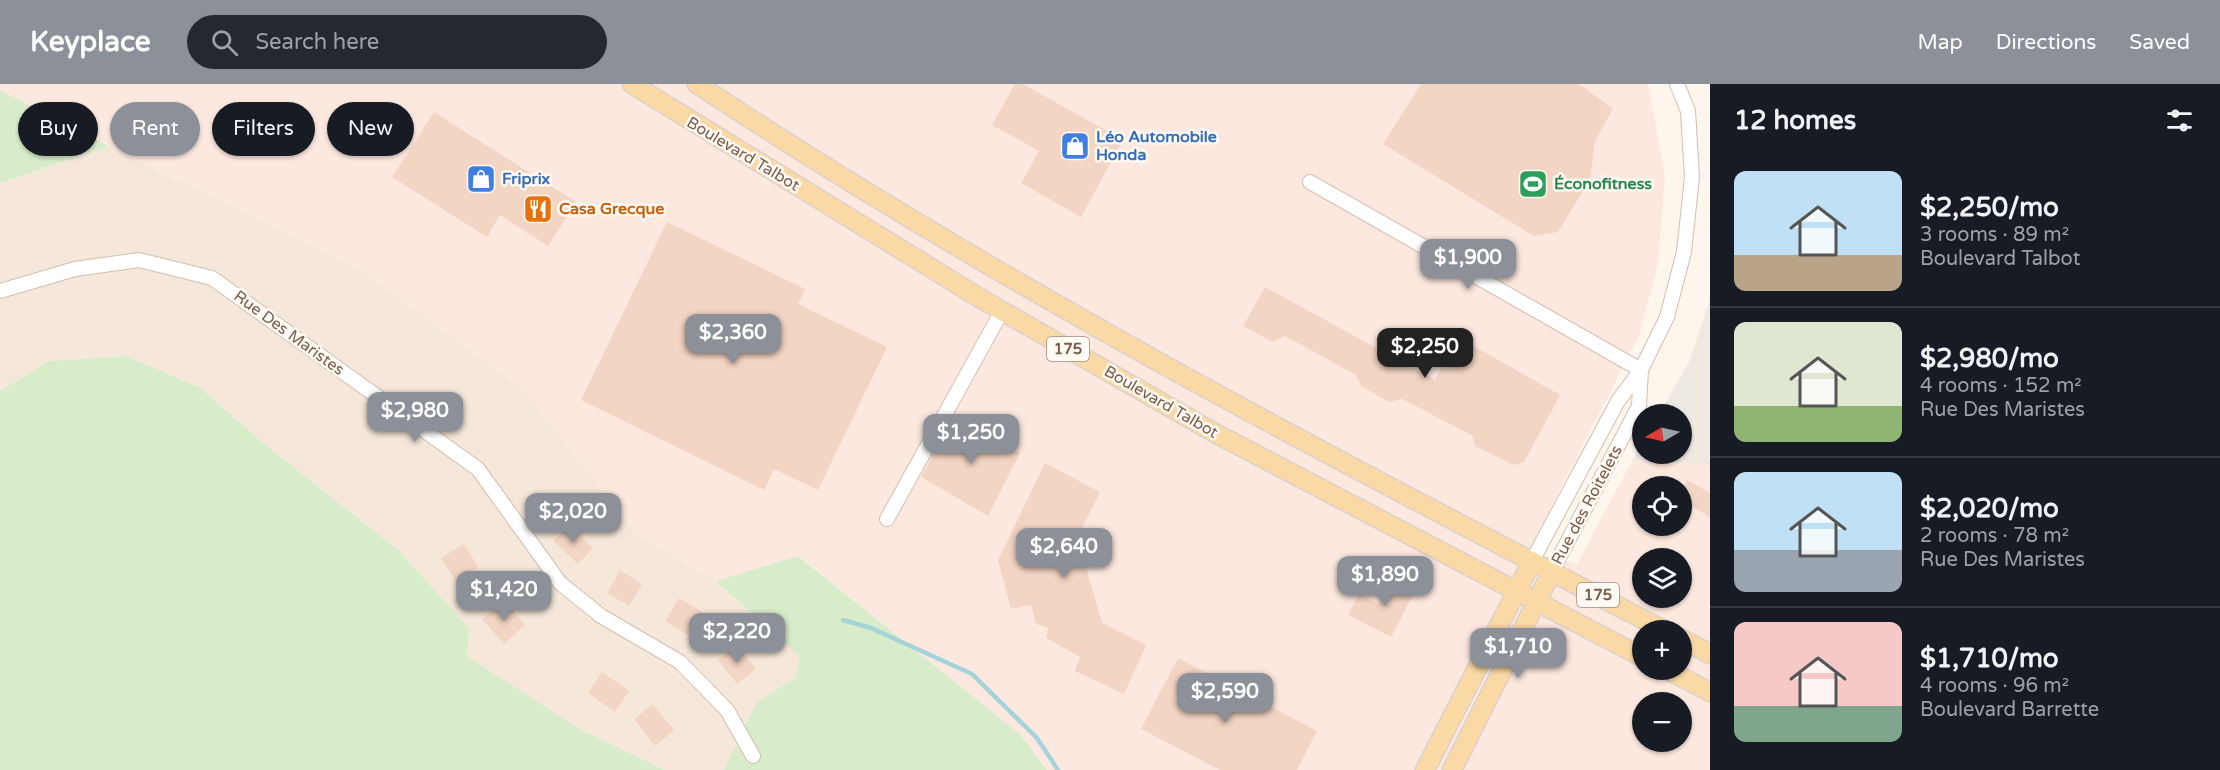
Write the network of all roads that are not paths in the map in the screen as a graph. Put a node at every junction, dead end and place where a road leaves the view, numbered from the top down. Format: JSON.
{"nodes":[{"id":1,"x":632,"y":84,"type":"edge"},
{"id":2,"x":698,"y":84,"type":"edge"},
{"id":3,"x":1677,"y":84,"type":"edge"},
{"id":4,"x":1310,"y":182,"type":"dead end"},
{"id":5,"x":0,"y":291,"type":"edge"},
{"id":6,"x":1002,"y":311,"type":"junction"},
{"id":7,"x":1641,"y":370,"type":"junction"},
{"id":8,"x":887,"y":519,"type":"dead end"},
{"id":9,"x":1532,"y":561,"type":"junction"},
{"id":10,"x":1552,"y":571,"type":"junction"},
{"id":11,"x":1516,"y":593,"type":"junction"},
{"id":12,"x":1536,"y":603,"type":"junction"},
{"id":13,"x":1645,"y":620,"type":"edge"},
{"id":14,"x":1692,"y":644,"type":"edge"},
{"id":15,"x":1632,"y":652,"type":"edge"},
{"id":16,"x":1710,"y":654,"type":"edge"},
{"id":17,"x":1687,"y":680,"type":"edge"},
{"id":18,"x":1710,"y":692,"type":"edge"},
{"id":19,"x":753,"y":756,"type":"dead end"},
{"id":20,"x":1425,"y":770,"type":"edge"},
{"id":21,"x":1452,"y":770,"type":"edge"}],
"edges":[{"from":1,"to":6,"type":"main road","name":"Boulevard Talbot","number":"175"},
{"from":2,"to":9,"type":"main road","name":"Boulevard Talbot","number":"175"},
{"from":3,"to":7,"type":"street","name":"Rue des Roitelets"},
{"from":4,"to":7,"type":"street"},
{"from":5,"to":19,"type":"street","name":"Rue Des Maristes"},
{"from":6,"to":8,"type":"street"},
{"from":6,"to":11,"type":"main road","name":"Boulevard Talbot","number":"175"},
{"from":7,"to":9,"type":"street","name":"Rue des Roitelets"},
{"from":7,"to":10,"type":"street","name":"Rue des Roitelets"},
{"from":9,"to":10,"type":"main road","name":"Boulevard Talbot","number":"175"},
{"from":9,"to":11,"type":"main road"},
{"from":10,"to":12,"type":"main road"},
{"from":10,"to":13,"type":"main road","name":"Boulevard Talbot","number":"175"},
{"from":11,"to":12,"type":"main road","name":"Boulevard Talbot","number":"175"},
{"from":11,"to":20,"type":"main road"},
{"from":12,"to":15,"type":"main road","name":"Boulevard Talbot","number":"175"},
{"from":12,"to":21,"type":"main road"},
{"from":14,"to":16,"type":"main road"},
{"from":17,"to":18,"type":"main road"}]}
